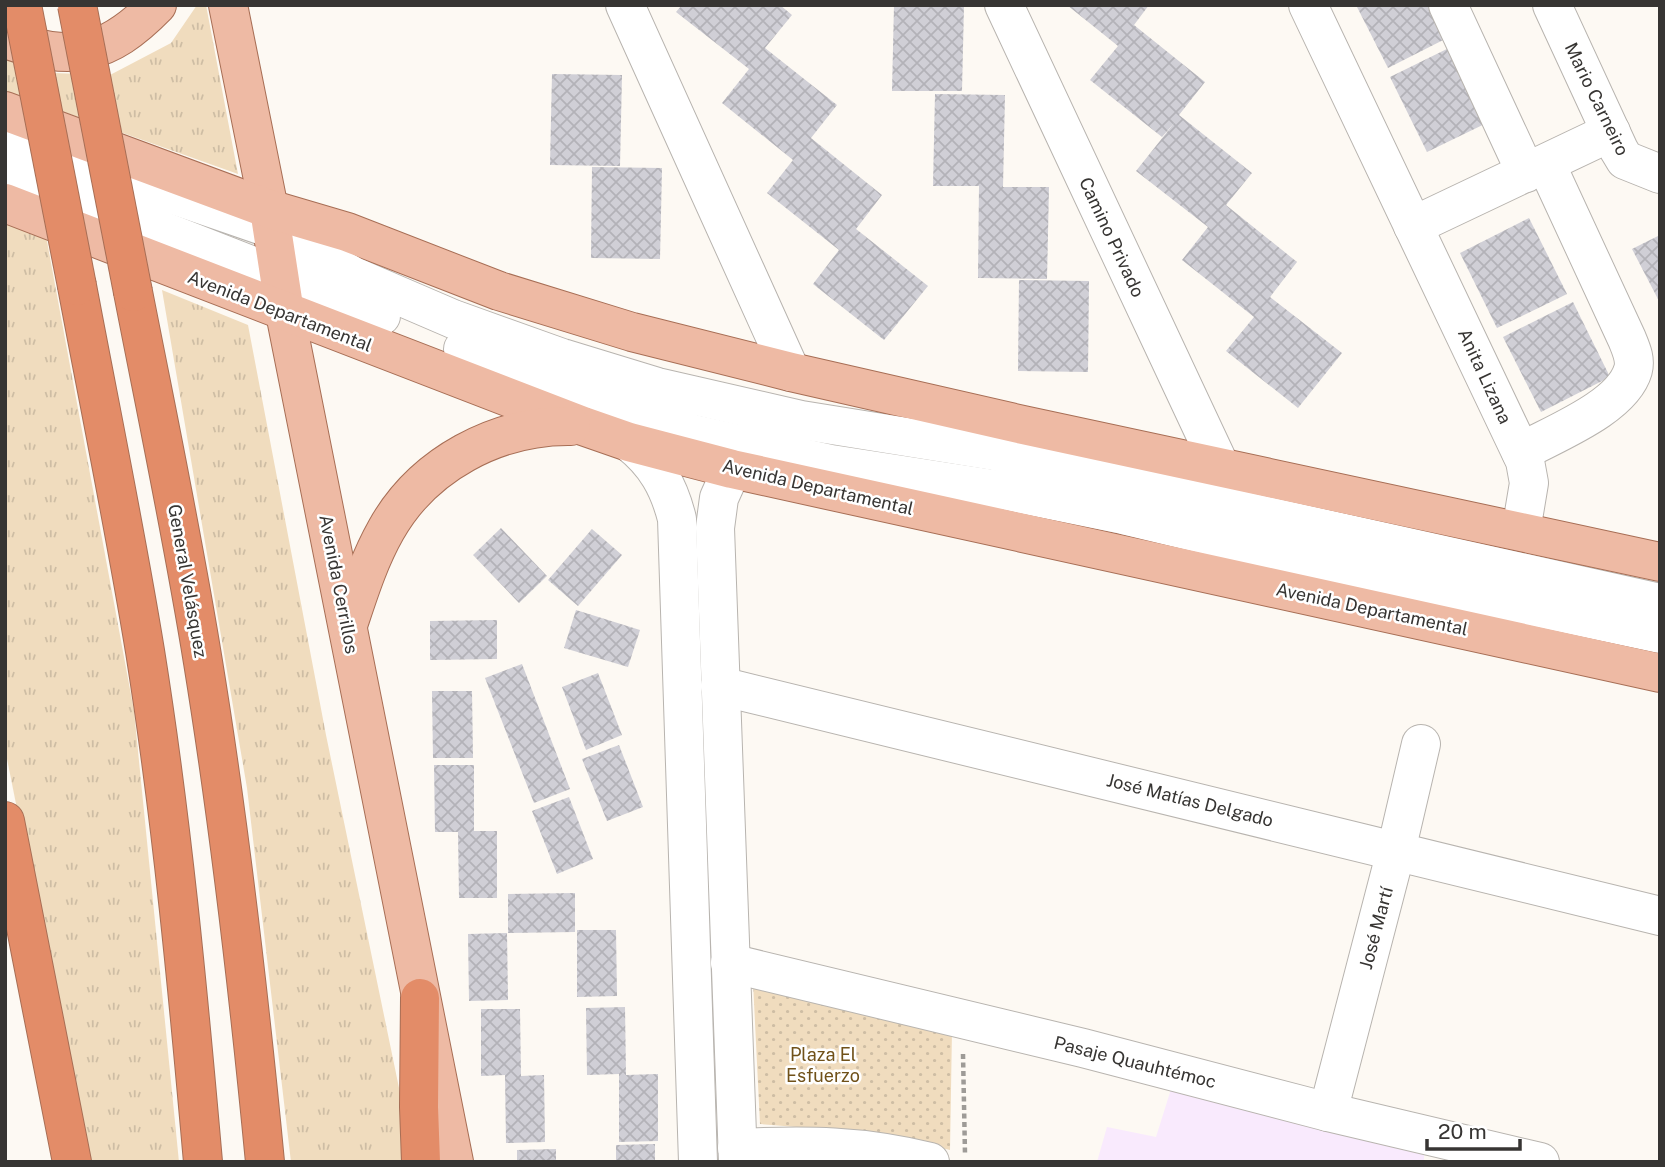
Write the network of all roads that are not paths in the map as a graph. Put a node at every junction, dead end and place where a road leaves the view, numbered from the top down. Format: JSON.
{"nodes":[{"id":1,"x":22,"y":5,"type":"edge"},
{"id":2,"x":76,"y":5,"type":"edge"},
{"id":3,"x":157,"y":5,"type":"edge"},
{"id":4,"x":229,"y":5,"type":"edge"},
{"id":5,"x":625,"y":5,"type":"edge"},
{"id":6,"x":1004,"y":5,"type":"edge"},
{"id":7,"x":1308,"y":5,"type":"edge"},
{"id":8,"x":1448,"y":5,"type":"edge"},
{"id":9,"x":1552,"y":5,"type":"edge"},
{"id":10,"x":5,"y":39,"type":"edge"},
{"id":11,"x":5,"y":111,"type":"edge"},
{"id":12,"x":1611,"y":132,"type":"junction"},
{"id":13,"x":5,"y":136,"type":"edge"},
{"id":14,"x":5,"y":169,"type":"edge"},
{"id":15,"x":1536,"y":169,"type":"junction"},
{"id":16,"x":1660,"y":174,"type":"edge"},
{"id":17,"x":5,"y":204,"type":"edge"},
{"id":18,"x":270,"y":219,"type":"junction"},
{"id":19,"x":1413,"y":226,"type":"junction"},
{"id":20,"x":279,"y":274,"type":"junction"},
{"id":21,"x":285,"y":313,"type":"junction"},
{"id":22,"x":791,"y":372,"type":"junction"},
{"id":23,"x":583,"y":426,"type":"junction"},
{"id":24,"x":629,"y":442,"type":"junction"},
{"id":25,"x":1521,"y":452,"type":"junction"},
{"id":26,"x":732,"y":468,"type":"junction"},
{"id":27,"x":1221,"y":468,"type":"junction"},
{"id":28,"x":1521,"y":531,"type":"junction"},
{"id":29,"x":1660,"y":562,"type":"edge"},
{"id":30,"x":1660,"y":603,"type":"edge"},
{"id":31,"x":347,"y":627,"type":"junction"},
{"id":32,"x":1660,"y":634,"type":"edge"},
{"id":33,"x":1660,"y":673,"type":"edge"},
{"id":34,"x":720,"y":686,"type":"junction"},
{"id":35,"x":1421,"y":744,"type":"dead end"},
{"id":36,"x":5,"y":821,"type":"edge"},
{"id":37,"x":1396,"y":851,"type":"junction"},
{"id":38,"x":10,"y":868,"type":"edge"},
{"id":39,"x":1660,"y":916,"type":"edge"},
{"id":40,"x":730,"y":963,"type":"junction"},
{"id":41,"x":420,"y":998,"type":"junction"},
{"id":42,"x":1328,"y":1112,"type":"junction"},
{"id":43,"x":737,"y":1155,"type":"edge"},
{"id":44,"x":72,"y":1162,"type":"edge"},
{"id":45,"x":203,"y":1162,"type":"edge"},
{"id":46,"x":265,"y":1162,"type":"edge"},
{"id":47,"x":421,"y":1162,"type":"edge"},
{"id":48,"x":454,"y":1162,"type":"edge"},
{"id":49,"x":698,"y":1162,"type":"edge"},
{"id":50,"x":930,"y":1162,"type":"edge"},
{"id":51,"x":1540,"y":1162,"type":"edge"}],
"edges":[{"from":1,"to":45,"type":"highway","bridge":true},
{"from":2,"to":46,"type":"highway","name":"General Velásquez","bridge":true},
{"from":3,"to":10,"type":"main road"},
{"from":4,"to":18,"type":"main road","name":"Avenida Cerrillos"},
{"from":5,"to":22,"type":"street"},
{"from":6,"to":27,"type":"street","name":"Camino Privado"},
{"from":7,"to":19,"type":"street","name":"Anita Lizana"},
{"from":8,"to":15,"type":"street"},
{"from":9,"to":12,"type":"street","name":"Mario Carneiro"},
{"from":11,"to":18,"type":"main road"},
{"from":12,"to":15,"type":"street"},
{"from":12,"to":16,"type":"street","name":"Mario Carneiro"},
{"from":13,"to":18,"type":"street"},
{"from":14,"to":20,"type":"street"},
{"from":15,"to":19,"type":"street"},
{"from":15,"to":25,"type":"street"},
{"from":17,"to":21,"type":"main road","name":"Avenida Departamental"},
{"from":18,"to":20,"type":"main road","name":"Avenida Cerrillos"},
{"from":18,"to":22,"type":"main road"},
{"from":18,"to":30,"type":"street"},
{"from":19,"to":25,"type":"street","name":"Anita Lizana"},
{"from":20,"to":21,"type":"main road","name":"Avenida Cerrillos"},
{"from":20,"to":32,"type":"street"},
{"from":21,"to":23,"type":"main road","name":"Avenida Departamental"},
{"from":21,"to":31,"type":"main road","name":"Avenida Cerrillos"},
{"from":22,"to":27,"type":"main road"},
{"from":23,"to":24,"type":"main road","name":"Avenida Departamental"},
{"from":23,"to":31,"type":"main road"},
{"from":24,"to":26,"type":"main road","name":"Avenida Departamental"},
{"from":24,"to":49,"type":"street"},
{"from":25,"to":28,"type":"street","name":"Anita Lizana"},
{"from":26,"to":33,"type":"main road","name":"Avenida Departamental"},
{"from":26,"to":34,"type":"street"},
{"from":27,"to":28,"type":"main road"},
{"from":28,"to":29,"type":"main road"},
{"from":31,"to":41,"type":"main road","name":"Avenida Cerrillos"},
{"from":34,"to":37,"type":"street","name":"José Matías Delgado"},
{"from":34,"to":40,"type":"street"},
{"from":35,"to":37,"type":"street","name":"José Martí"},
{"from":36,"to":38,"type":"highway"},
{"from":37,"to":39,"type":"street","name":"José Matías Delgado"},
{"from":37,"to":42,"type":"street","name":"José Martí"},
{"from":38,"to":44,"type":"highway"},
{"from":40,"to":42,"type":"street","name":"Pasaje Quauhtémoc"},
{"from":40,"to":43,"type":"street"},
{"from":41,"to":47,"type":"highway"},
{"from":41,"to":48,"type":"main road","name":"Avenida Cerrillos"},
{"from":42,"to":51,"type":"street","name":"Pasaje Quauhtémoc"},
{"from":43,"to":50,"type":"street"}]}
